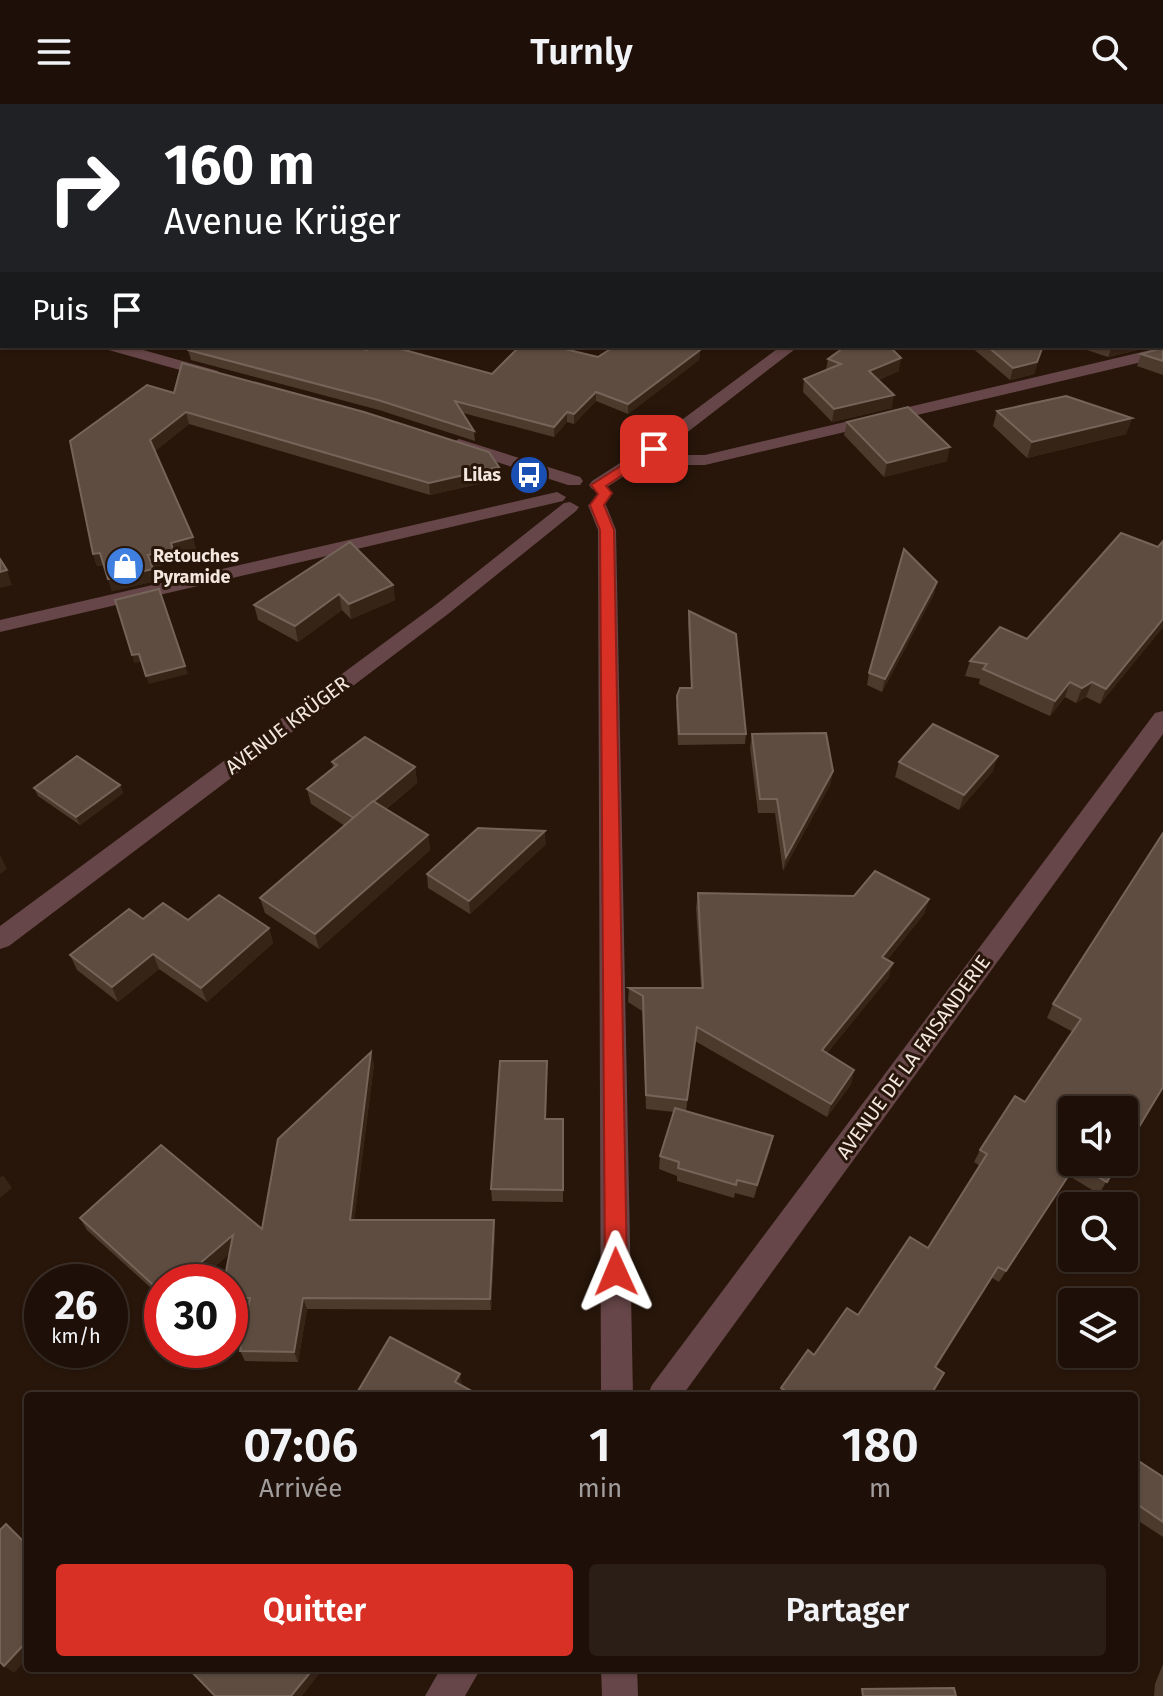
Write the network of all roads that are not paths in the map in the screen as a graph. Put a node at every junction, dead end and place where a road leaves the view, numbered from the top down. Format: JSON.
{"nodes":[{"id":1,"x":118,"y":348,"type":"edge"},
{"id":2,"x":788,"y":348,"type":"edge"},
{"id":3,"x":1163,"y":352,"type":"edge"},
{"id":4,"x":225,"y":377,"type":"edge"},
{"id":5,"x":443,"y":439,"type":"edge"},
{"id":6,"x":654,"y":449,"type":"junction"},
{"id":7,"x":574,"y":481,"type":"junction"},
{"id":8,"x":597,"y":495,"type":"junction"},
{"id":9,"x":564,"y":502,"type":"junction"},
{"id":10,"x":0,"y":626,"type":"edge"},
{"id":11,"x":1163,"y":718,"type":"edge"},
{"id":12,"x":0,"y":939,"type":"edge"},
{"id":13,"x":617,"y":1392,"type":"edge"},
{"id":14,"x":666,"y":1392,"type":"edge"},
{"id":15,"x":460,"y":1672,"type":"edge"},
{"id":16,"x":619,"y":1672,"type":"edge"},
{"id":17,"x":443,"y":1696,"type":"edge"},
{"id":18,"x":620,"y":1696,"type":"edge"}],
"edges":[{"from":1,"to":4,"type":"street"},
{"from":2,"to":6,"type":"street"},
{"from":3,"to":6,"type":"street"},
{"from":5,"to":7,"type":"street"},
{"from":6,"to":8,"type":"street"},
{"from":7,"to":8,"type":"street"},
{"from":7,"to":9,"type":"street","name":"AVENUE KRÜGER"},
{"from":8,"to":9,"type":"street"},
{"from":8,"to":13,"type":"street"},
{"from":9,"to":10,"type":"street"},
{"from":9,"to":12,"type":"street","name":"AVENUE KRÜGER"},
{"from":11,"to":14,"type":"street","name":"AVENUE DE LA FAISANDERIE"},
{"from":15,"to":17,"type":"street"},
{"from":16,"to":18,"type":"street"}]}
